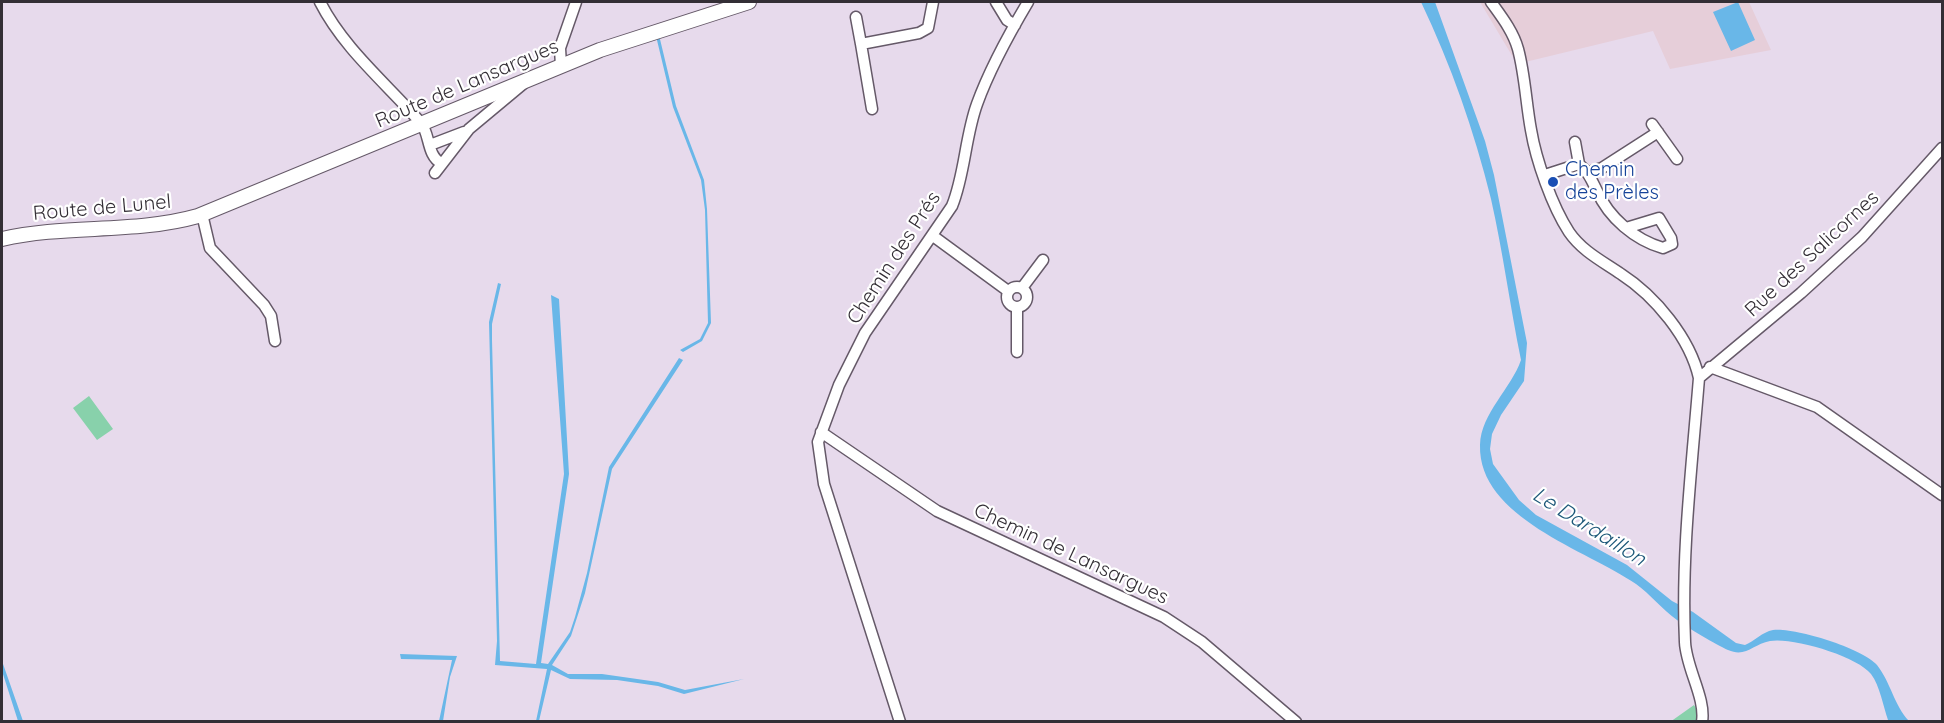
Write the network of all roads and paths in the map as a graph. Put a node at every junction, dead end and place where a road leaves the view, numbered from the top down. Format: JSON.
{"nodes":[{"id":1,"x":320,"y":2,"type":"edge"},
{"id":2,"x":576,"y":2,"type":"edge"},
{"id":3,"x":749,"y":2,"type":"edge"},
{"id":4,"x":933,"y":2,"type":"edge"},
{"id":5,"x":996,"y":2,"type":"edge"},
{"id":6,"x":1028,"y":2,"type":"edge"},
{"id":7,"x":1491,"y":2,"type":"edge"},
{"id":8,"x":856,"y":17,"type":"dead end"},
{"id":9,"x":1015,"y":25,"type":"junction"},
{"id":10,"x":861,"y":44,"type":"junction"},
{"id":11,"x":561,"y":66,"type":"junction"},
{"id":12,"x":526,"y":81,"type":"junction"},
{"id":13,"x":873,"y":109,"type":"dead end"},
{"id":14,"x":423,"y":125,"type":"junction"},
{"id":15,"x":469,"y":129,"type":"junction"},
{"id":16,"x":1575,"y":142,"type":"dead end"},
{"id":17,"x":430,"y":145,"type":"junction"},
{"id":18,"x":1942,"y":148,"type":"edge"},
{"id":19,"x":1677,"y":159,"type":"dead end"},
{"id":20,"x":1579,"y":164,"type":"junction"},
{"id":21,"x":1589,"y":172,"type":"junction"},
{"id":22,"x":1545,"y":175,"type":"junction"},
{"id":23,"x":203,"y":214,"type":"junction"},
{"id":24,"x":1626,"y":228,"type":"dead end"},
{"id":25,"x":933,"y":236,"type":"junction"},
{"id":26,"x":2,"y":239,"type":"edge"},
{"id":27,"x":1044,"y":260,"type":"dead end"},
{"id":28,"x":1022,"y":288,"type":"junction"},
{"id":29,"x":1008,"y":291,"type":"junction"},
{"id":30,"x":1017,"y":307,"type":"junction"},
{"id":31,"x":275,"y":341,"type":"dead end"},
{"id":32,"x":1017,"y":352,"type":"dead end"},
{"id":33,"x":1710,"y":367,"type":"junction"},
{"id":34,"x":1698,"y":378,"type":"junction"},
{"id":35,"x":821,"y":432,"type":"junction"},
{"id":36,"x":1942,"y":495,"type":"edge"},
{"id":37,"x":1705,"y":718,"type":"edge"},
{"id":38,"x":900,"y":722,"type":"edge"},
{"id":39,"x":1296,"y":722,"type":"edge"}],
"edges":[{"from":1,"to":14,"type":"street"},
{"from":2,"to":11,"type":"street"},
{"from":3,"to":11,"type":"main road","name":"Route de Lansargues"},
{"from":4,"to":10,"type":"street"},
{"from":5,"to":9,"type":"street"},
{"from":6,"to":9,"type":"street","name":"Chemin des Prés"},
{"from":7,"to":22,"type":"street"},
{"from":8,"to":10,"type":"street"},
{"from":9,"to":25,"type":"street","name":"Chemin des Prés"},
{"from":10,"to":13,"type":"street"},
{"from":11,"to":12,"type":"main road","name":"Route de Lansargues"},
{"from":12,"to":14,"type":"main road","name":"Route de Lansargues"},
{"from":12,"to":15,"type":"street"},
{"from":14,"to":17,"type":"street"},
{"from":14,"to":23,"type":"main road","name":"Route de Lansargues"},
{"from":15,"to":17,"type":"street"},
{"from":15,"to":17,"type":"street"},
{"from":16,"to":20,"type":"street"},
{"from":18,"to":33,"type":"street","name":"Rue des Salicornes"},
{"from":19,"to":21,"type":"street"},
{"from":20,"to":21,"type":"street"},
{"from":20,"to":22,"type":"street"},
{"from":21,"to":24,"type":"street"},
{"from":22,"to":34,"type":"street"},
{"from":23,"to":26,"type":"main road","name":"Route de Lunel"},
{"from":23,"to":31,"type":"street"},
{"from":25,"to":29,"type":"street"},
{"from":25,"to":35,"type":"street","name":"Chemin des Prés"},
{"from":27,"to":28,"type":"street"},
{"from":28,"to":29,"type":"street"},
{"from":28,"to":30,"type":"street"},
{"from":29,"to":30,"type":"street"},
{"from":30,"to":32,"type":"street"},
{"from":33,"to":34,"type":"street","name":"Rue des Salicornes"},
{"from":33,"to":36,"type":"street"},
{"from":34,"to":37,"type":"street"},
{"from":35,"to":38,"type":"street","name":"Chemin des Prés"},
{"from":35,"to":39,"type":"street","name":"Chemin de Lansargues"}]}
